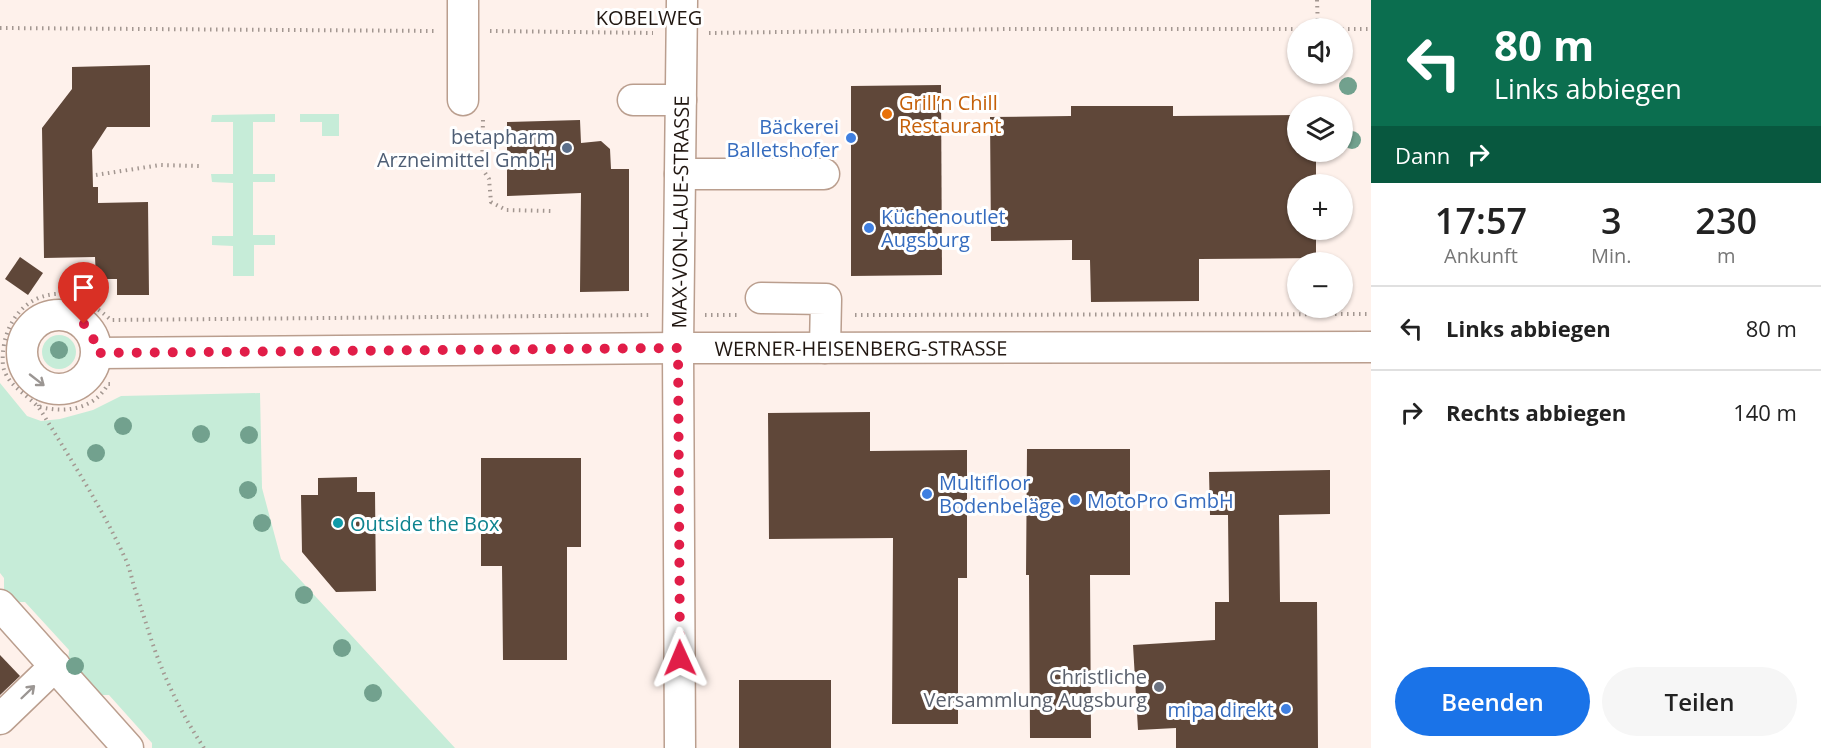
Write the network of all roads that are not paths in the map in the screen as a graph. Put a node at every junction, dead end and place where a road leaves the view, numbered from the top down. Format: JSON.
{"nodes":[{"id":1,"x":463,"y":0,"type":"edge"},
{"id":2,"x":682,"y":0,"type":"edge"},
{"id":3,"x":633,"y":100,"type":"dead end"},
{"id":4,"x":681,"y":100,"type":"junction"},
{"id":5,"x":473,"y":107,"type":"road end"},
{"id":6,"x":680,"y":174,"type":"junction"},
{"id":7,"x":824,"y":174,"type":"dead end"},
{"id":8,"x":761,"y":298,"type":"dead end"},
{"id":9,"x":1371,"y":346,"type":"edge"},
{"id":10,"x":678,"y":348,"type":"junction"},
{"id":11,"x":825,"y":348,"type":"junction"},
{"id":12,"x":97,"y":353,"type":"junction"},
{"id":13,"x":0,"y":605,"type":"edge"},
{"id":14,"x":55,"y":666,"type":"junction"},
{"id":15,"x":0,"y":719,"type":"edge"},
{"id":16,"x":128,"y":748,"type":"edge"},
{"id":17,"x":680,"y":748,"type":"edge"}],
"edges":[{"from":1,"to":5,"type":"street"},
{"from":2,"to":4,"type":"street","name":"MAX-VON-LAUE-STRASSE"},
{"from":3,"to":4,"type":"street"},
{"from":4,"to":6,"type":"street","name":"MAX-VON-LAUE-STRASSE"},
{"from":6,"to":7,"type":"street"},
{"from":6,"to":10,"type":"street","name":"MAX-VON-LAUE-STRASSE"},
{"from":8,"to":11,"type":"street"},
{"from":9,"to":11,"type":"street","name":"WERNER-HEISENBERG-STRASSE"},
{"from":10,"to":11,"type":"street","name":"WERNER-HEISENBERG-STRASSE"},
{"from":10,"to":12,"type":"street","name":"WERNER-HEISENBERG-STRASSE"},
{"from":10,"to":17,"type":"street","name":"MAX-VON-LAUE-STRASSE"},
{"from":12,"to":12,"type":"street","one_way":true},
{"from":13,"to":14,"type":"street"},
{"from":15,"to":14,"type":"street","one_way":true},
{"from":14,"to":16,"type":"street"}]}
